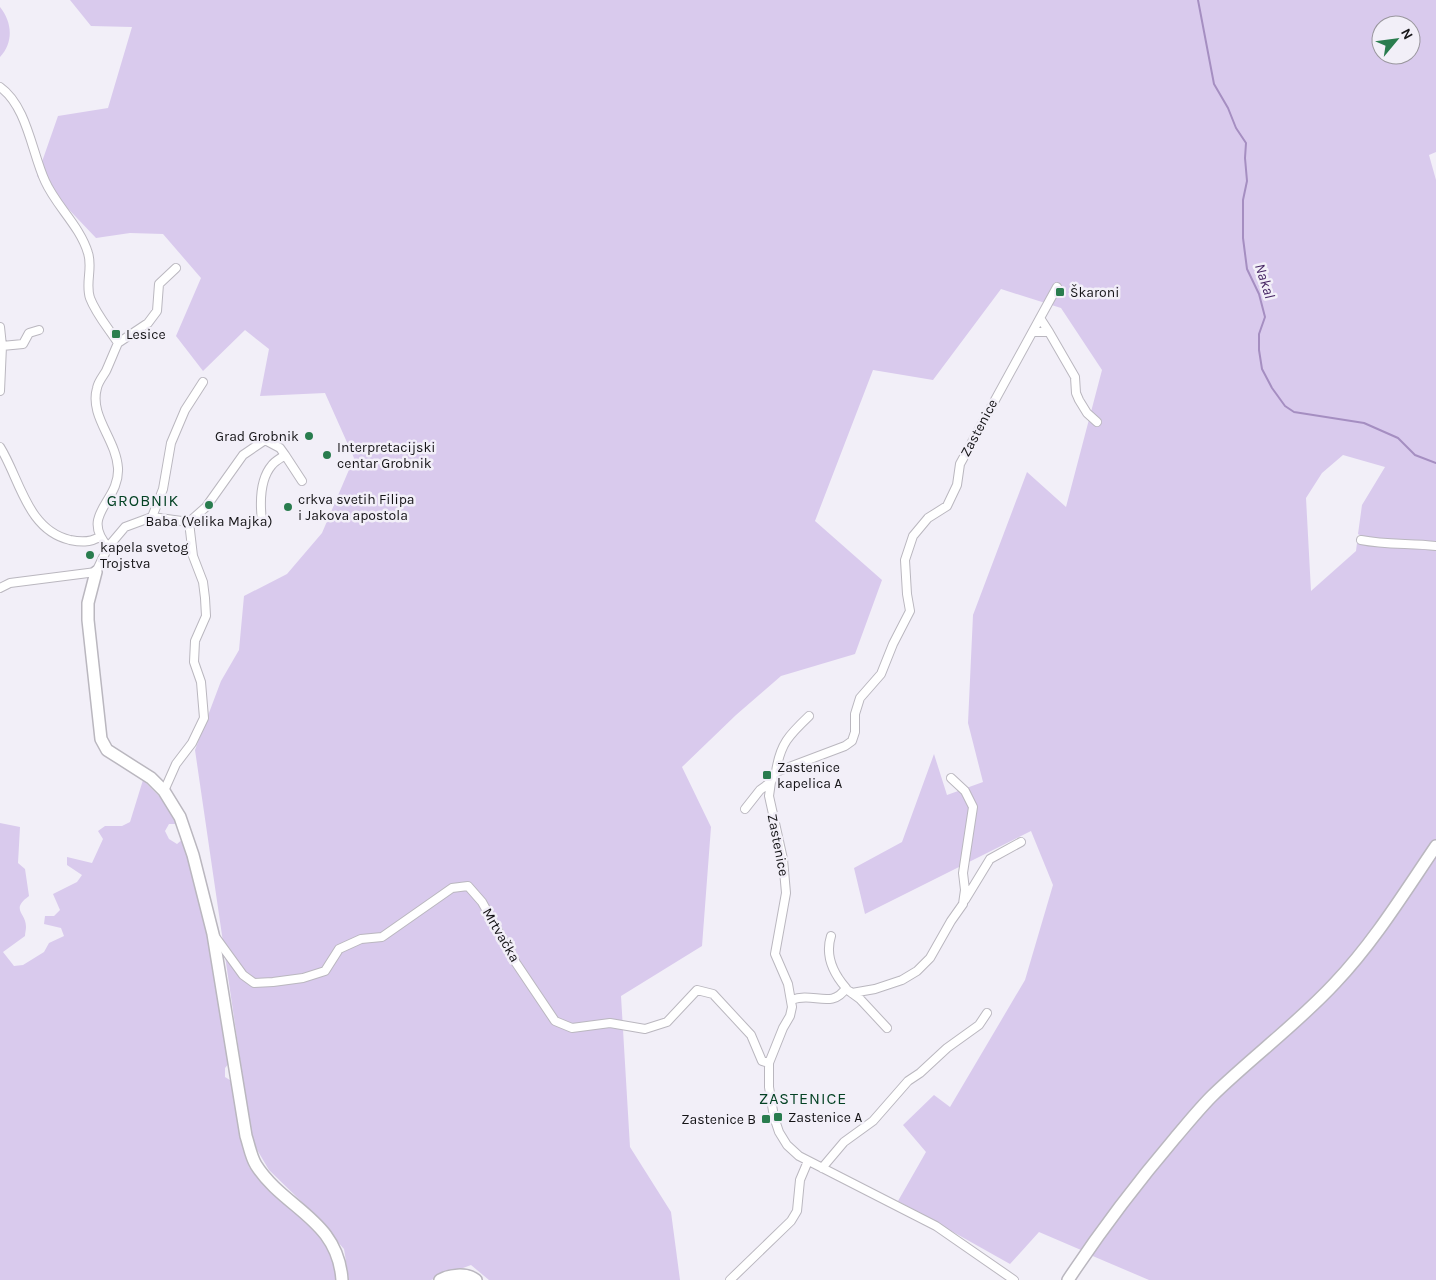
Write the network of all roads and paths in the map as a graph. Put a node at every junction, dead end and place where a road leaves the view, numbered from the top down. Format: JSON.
{"nodes":[{"id":1,"x":0,"y":87,"type":"edge"},
{"id":2,"x":176,"y":268,"type":"dead end"},
{"id":3,"x":1057,"y":287,"type":"dead end"},
{"id":4,"x":1040,"y":318,"type":"junction"},
{"id":5,"x":0,"y":327,"type":"edge"},
{"id":6,"x":39,"y":330,"type":"dead end"},
{"id":7,"x":1033,"y":332,"type":"junction"},
{"id":8,"x":1049,"y":332,"type":"junction"},
{"id":9,"x":118,"y":343,"type":"junction"},
{"id":10,"x":2,"y":346,"type":"junction"},
{"id":11,"x":203,"y":382,"type":"dead end"},
{"id":12,"x":0,"y":391,"type":"edge"},
{"id":13,"x":1097,"y":422,"type":"dead end"},
{"id":14,"x":0,"y":447,"type":"edge"},
{"id":15,"x":285,"y":455,"type":"junction"},
{"id":16,"x":302,"y":481,"type":"dead end"},
{"id":17,"x":152,"y":517,"type":"junction"},
{"id":18,"x":262,"y":521,"type":"dead end"},
{"id":19,"x":189,"y":522,"type":"junction"},
{"id":20,"x":100,"y":537,"type":"junction"},
{"id":21,"x":1361,"y":540,"type":"dead end"},
{"id":22,"x":1436,"y":546,"type":"edge"},
{"id":23,"x":108,"y":547,"type":"junction"},
{"id":24,"x":96,"y":572,"type":"junction"},
{"id":25,"x":0,"y":588,"type":"edge"},
{"id":26,"x":809,"y":716,"type":"dead end"},
{"id":27,"x":776,"y":772,"type":"junction"},
{"id":28,"x":951,"y":778,"type":"dead end"},
{"id":29,"x":771,"y":782,"type":"junction"},
{"id":30,"x":164,"y":791,"type":"junction"},
{"id":31,"x":745,"y":809,"type":"dead end"},
{"id":32,"x":1021,"y":842,"type":"dead end"},
{"id":33,"x":1436,"y":846,"type":"edge"},
{"id":34,"x":963,"y":904,"type":"junction"},
{"id":35,"x":213,"y":934,"type":"junction"},
{"id":36,"x":831,"y":936,"type":"dead end"},
{"id":37,"x":849,"y":990,"type":"junction"},
{"id":38,"x":792,"y":1000,"type":"junction"},
{"id":39,"x":987,"y":1013,"type":"dead end"},
{"id":40,"x":887,"y":1028,"type":"dead end"},
{"id":41,"x":769,"y":1063,"type":"junction"},
{"id":42,"x":808,"y":1161,"type":"junction"},
{"id":43,"x":822,"y":1168,"type":"junction"},
{"id":44,"x":342,"y":1280,"type":"edge"},
{"id":45,"x":440,"y":1280,"type":"edge"},
{"id":46,"x":476,"y":1280,"type":"edge"},
{"id":47,"x":730,"y":1280,"type":"edge"},
{"id":48,"x":1014,"y":1280,"type":"edge"},
{"id":49,"x":1068,"y":1280,"type":"edge"}],
"edges":[{"from":1,"to":9,"type":"street"},
{"from":2,"to":9,"type":"street"},
{"from":3,"to":4,"type":"street","name":"Zastenice"},
{"from":4,"to":7,"type":"street","name":"Zastenice"},
{"from":4,"to":8,"type":"street"},
{"from":5,"to":10,"type":"street"},
{"from":6,"to":10,"type":"street"},
{"from":7,"to":8,"type":"street"},
{"from":7,"to":27,"type":"street","name":"Zastenice"},
{"from":8,"to":13,"type":"street"},
{"from":9,"to":20,"type":"street"},
{"from":10,"to":12,"type":"street"},
{"from":11,"to":17,"type":"street"},
{"from":14,"to":20,"type":"street"},
{"from":15,"to":16,"type":"street"},
{"from":15,"to":18,"type":"street"},
{"from":15,"to":19,"type":"street"},
{"from":17,"to":19,"type":"street"},
{"from":17,"to":23,"type":"street"},
{"from":19,"to":30,"type":"street"},
{"from":20,"to":23,"type":"street"},
{"from":21,"to":22,"type":"street"},
{"from":23,"to":24,"type":"street"},
{"from":24,"to":25,"type":"street"},
{"from":24,"to":30,"type":"main road"},
{"from":26,"to":27,"type":"street"},
{"from":27,"to":29,"type":"street","name":"Zastenice"},
{"from":28,"to":34,"type":"street"},
{"from":29,"to":31,"type":"street"},
{"from":29,"to":38,"type":"street","name":"Zastenice"},
{"from":30,"to":35,"type":"main road"},
{"from":32,"to":34,"type":"street"},
{"from":33,"to":49,"type":"main road"},
{"from":34,"to":37,"type":"street"},
{"from":35,"to":41,"type":"street","name":"Mrtvačka"},
{"from":35,"to":44,"type":"main road"},
{"from":36,"to":37,"type":"street"},
{"from":37,"to":38,"type":"street"},
{"from":37,"to":40,"type":"street"},
{"from":38,"to":41,"type":"street"},
{"from":39,"to":43,"type":"street"},
{"from":41,"to":42,"type":"street"},
{"from":42,"to":43,"type":"street"},
{"from":42,"to":47,"type":"street"},
{"from":43,"to":48,"type":"street"},
{"from":45,"to":46,"type":"main road"}]}
